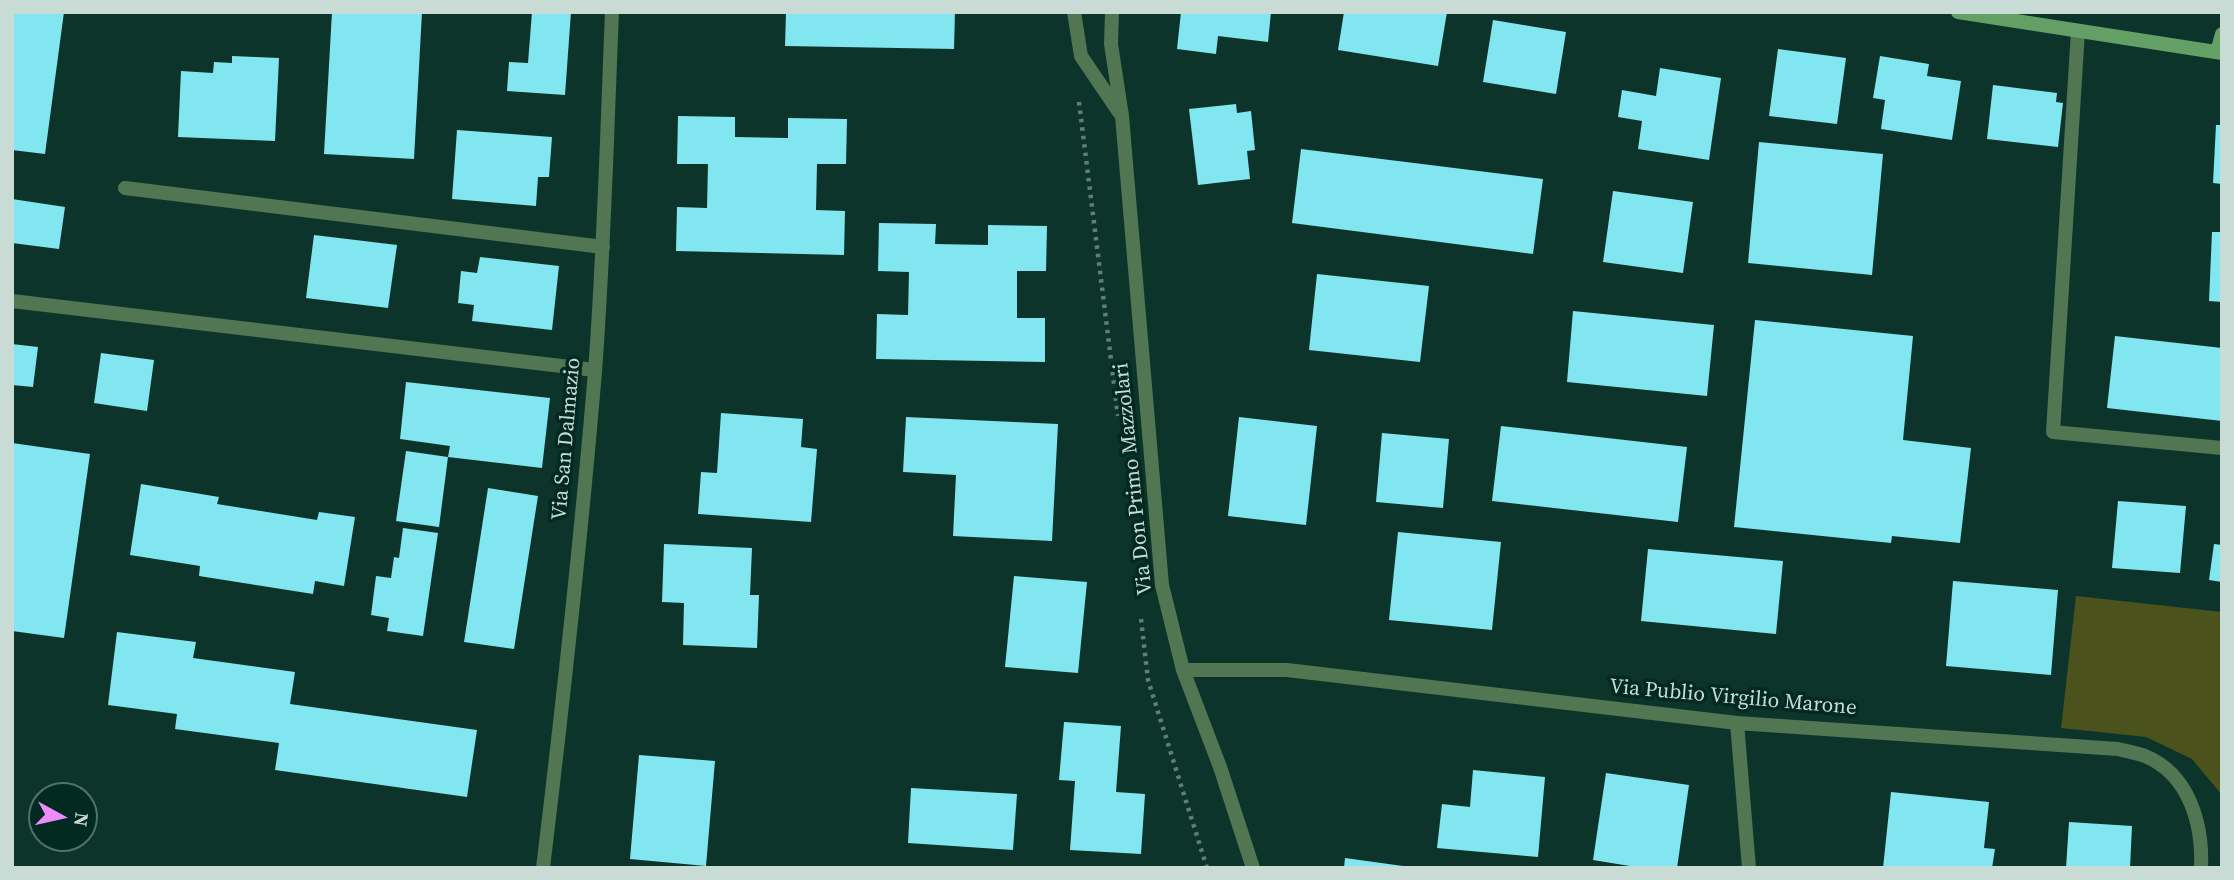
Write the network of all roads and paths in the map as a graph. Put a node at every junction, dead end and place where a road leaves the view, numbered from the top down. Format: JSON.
{"nodes":[{"id":1,"x":612,"y":12,"type":"edge"},
{"id":2,"x":1074,"y":12,"type":"edge"},
{"id":3,"x":1112,"y":12,"type":"edge"},
{"id":4,"x":1958,"y":12,"type":"edge"},
{"id":5,"x":2078,"y":31,"type":"junction"},
{"id":6,"x":2222,"y":34,"type":"edge"},
{"id":7,"x":2219,"y":53,"type":"edge"},
{"id":8,"x":1122,"y":116,"type":"junction"},
{"id":9,"x":125,"y":188,"type":"dead end"},
{"id":10,"x":603,"y":247,"type":"junction"},
{"id":11,"x":12,"y":302,"type":"edge"},
{"id":12,"x":595,"y":370,"type":"junction"},
{"id":13,"x":2222,"y":449,"type":"edge"},
{"id":14,"x":1183,"y":670,"type":"junction"},
{"id":15,"x":1737,"y":723,"type":"junction"},
{"id":16,"x":543,"y":868,"type":"edge"},
{"id":17,"x":1253,"y":868,"type":"edge"},
{"id":18,"x":1749,"y":868,"type":"edge"},
{"id":19,"x":2201,"y":868,"type":"edge"}],
"edges":[{"from":1,"to":10,"type":"street","name":"Via San Dalmazio"},
{"from":2,"to":8,"type":"street","name":"Via Don Primo Mazzolari"},
{"from":3,"to":8,"type":"street","name":"Via Don Primo Mazzolari"},
{"from":4,"to":5,"type":"street"},
{"from":5,"to":7,"type":"street"},
{"from":5,"to":13,"type":"street"},
{"from":6,"to":7,"type":"street"},
{"from":8,"to":14,"type":"street","name":"Via Don Primo Mazzolari"},
{"from":9,"to":10,"type":"street"},
{"from":10,"to":12,"type":"street","name":"Via San Dalmazio"},
{"from":11,"to":12,"type":"street"},
{"from":12,"to":16,"type":"street","name":"Via San Dalmazio"},
{"from":14,"to":15,"type":"street","name":"Via Publio Virgilio Marone"},
{"from":14,"to":17,"type":"street","name":"Via Don Primo Mazzolari"},
{"from":15,"to":18,"type":"street"},
{"from":15,"to":19,"type":"street","name":"Via Publio Virgilio Marone"}]}
